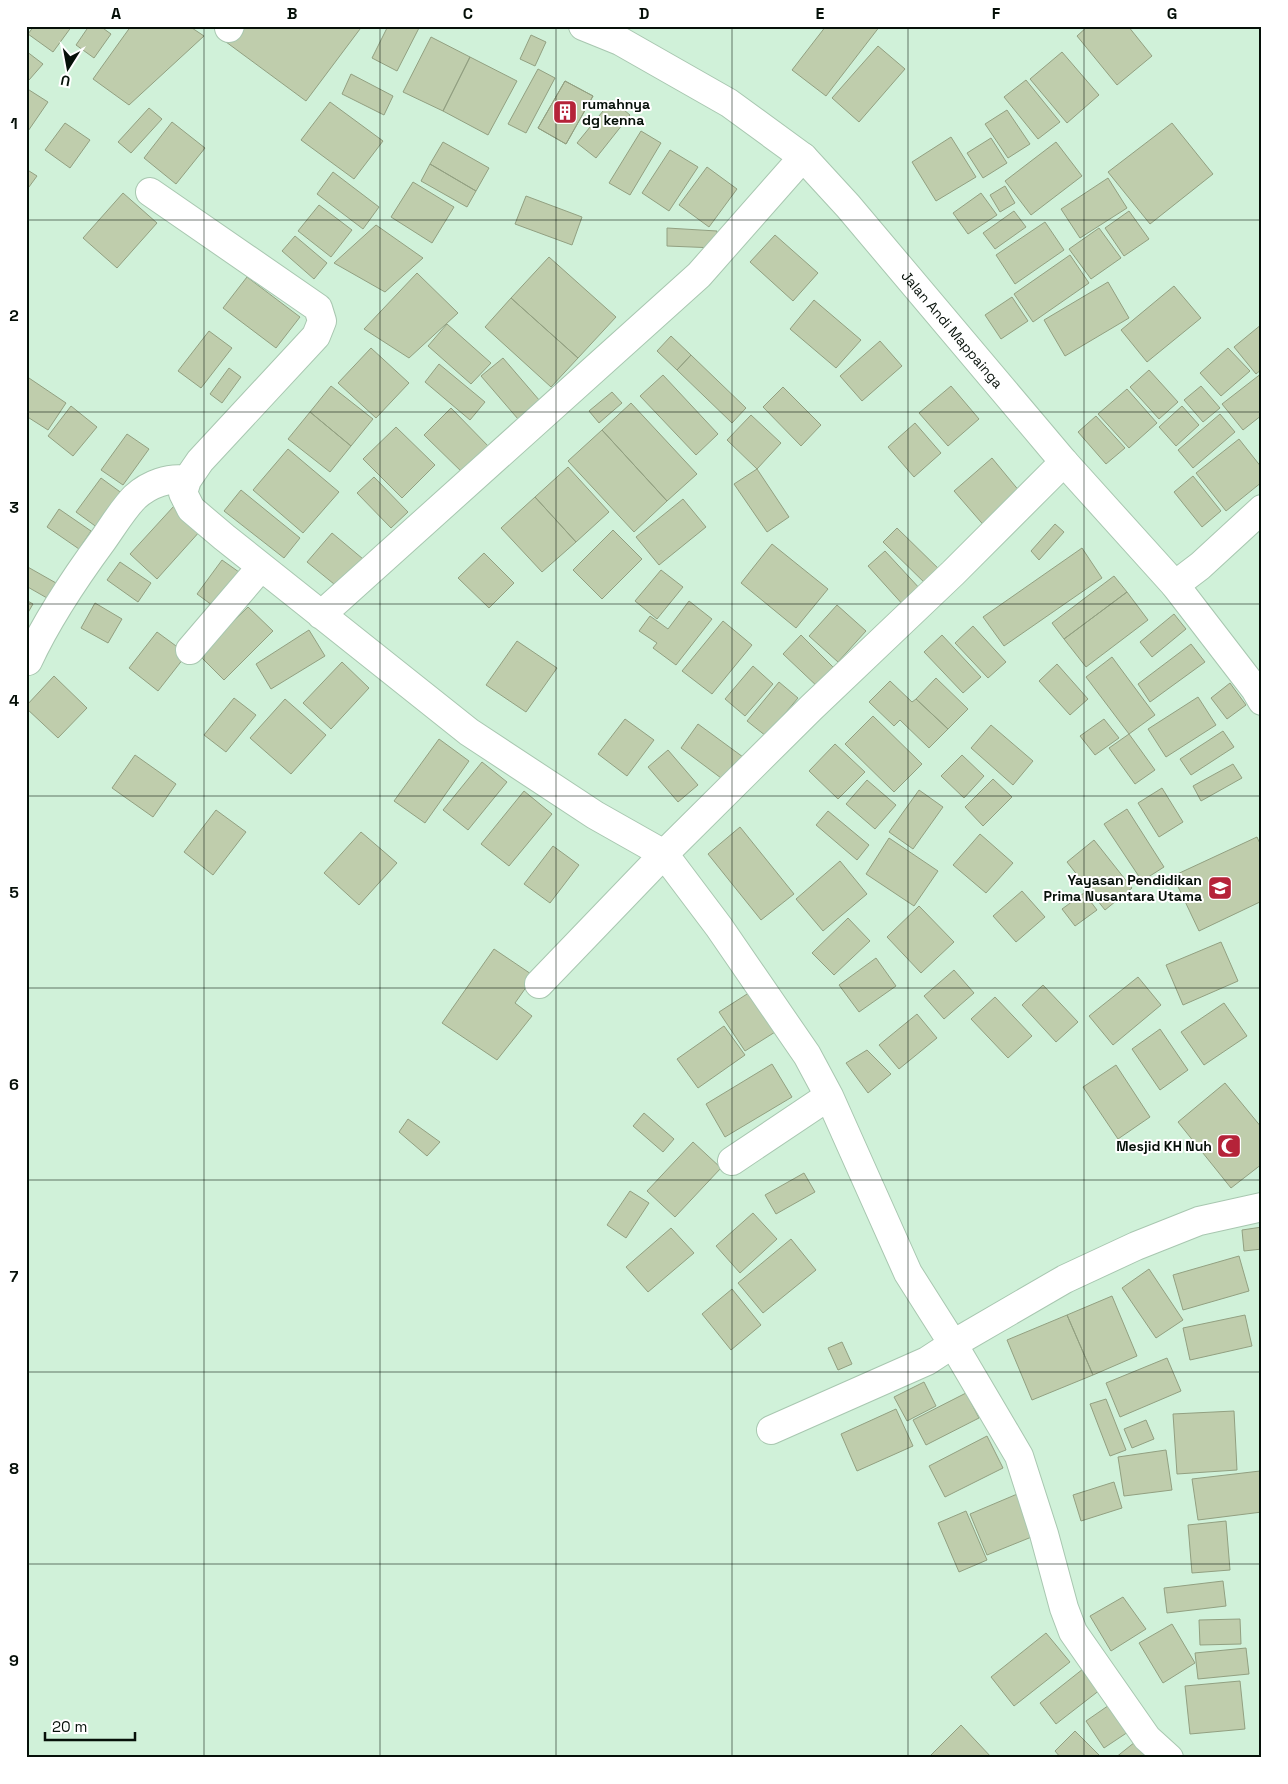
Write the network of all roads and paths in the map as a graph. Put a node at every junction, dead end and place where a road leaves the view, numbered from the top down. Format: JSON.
{"nodes":[{"id":1,"x":583,"y":26,"type":"edge"},
{"id":2,"x":803,"y":157,"type":"junction"},
{"id":3,"x":150,"y":192,"type":"dead end"},
{"id":4,"x":1064,"y":462,"type":"junction"},
{"id":5,"x":188,"y":480,"type":"junction"},
{"id":6,"x":1262,"y":509,"type":"edge"},
{"id":7,"x":261,"y":567,"type":"junction"},
{"id":8,"x":1175,"y":585,"type":"junction"},
{"id":9,"x":321,"y":615,"type":"junction"},
{"id":10,"x":190,"y":650,"type":"dead end"},
{"id":11,"x":28,"y":661,"type":"dead end"},
{"id":12,"x":1262,"y":701,"type":"edge"},
{"id":13,"x":664,"y":854,"type":"junction"},
{"id":14,"x":539,"y":984,"type":"dead end"},
{"id":15,"x":829,"y":1096,"type":"junction"},
{"id":16,"x":732,"y":1161,"type":"dead end"},
{"id":17,"x":1262,"y":1207,"type":"edge"},
{"id":18,"x":953,"y":1344,"type":"junction"},
{"id":19,"x":771,"y":1430,"type":"dead end"},
{"id":20,"x":1168,"y":1758,"type":"edge"}],
"edges":[{"from":1,"to":2,"type":"street","name":"Jalan Andi Mappainga"},
{"from":2,"to":4,"type":"street","name":"Jalan Andi Mappainga"},
{"from":2,"to":9,"type":"street"},
{"from":3,"to":5,"type":"street"},
{"from":4,"to":8,"type":"street","name":"Jalan Andi Mappainga"},
{"from":4,"to":13,"type":"street"},
{"from":5,"to":7,"type":"street"},
{"from":5,"to":11,"type":"street"},
{"from":6,"to":8,"type":"street"},
{"from":7,"to":9,"type":"street"},
{"from":7,"to":10,"type":"street"},
{"from":8,"to":12,"type":"street","name":"Jalan Andi Mappainga"},
{"from":9,"to":13,"type":"street"},
{"from":13,"to":14,"type":"street"},
{"from":13,"to":15,"type":"street"},
{"from":15,"to":16,"type":"street"},
{"from":15,"to":18,"type":"street"},
{"from":17,"to":18,"type":"street"},
{"from":18,"to":19,"type":"street"},
{"from":18,"to":20,"type":"street"}]}
